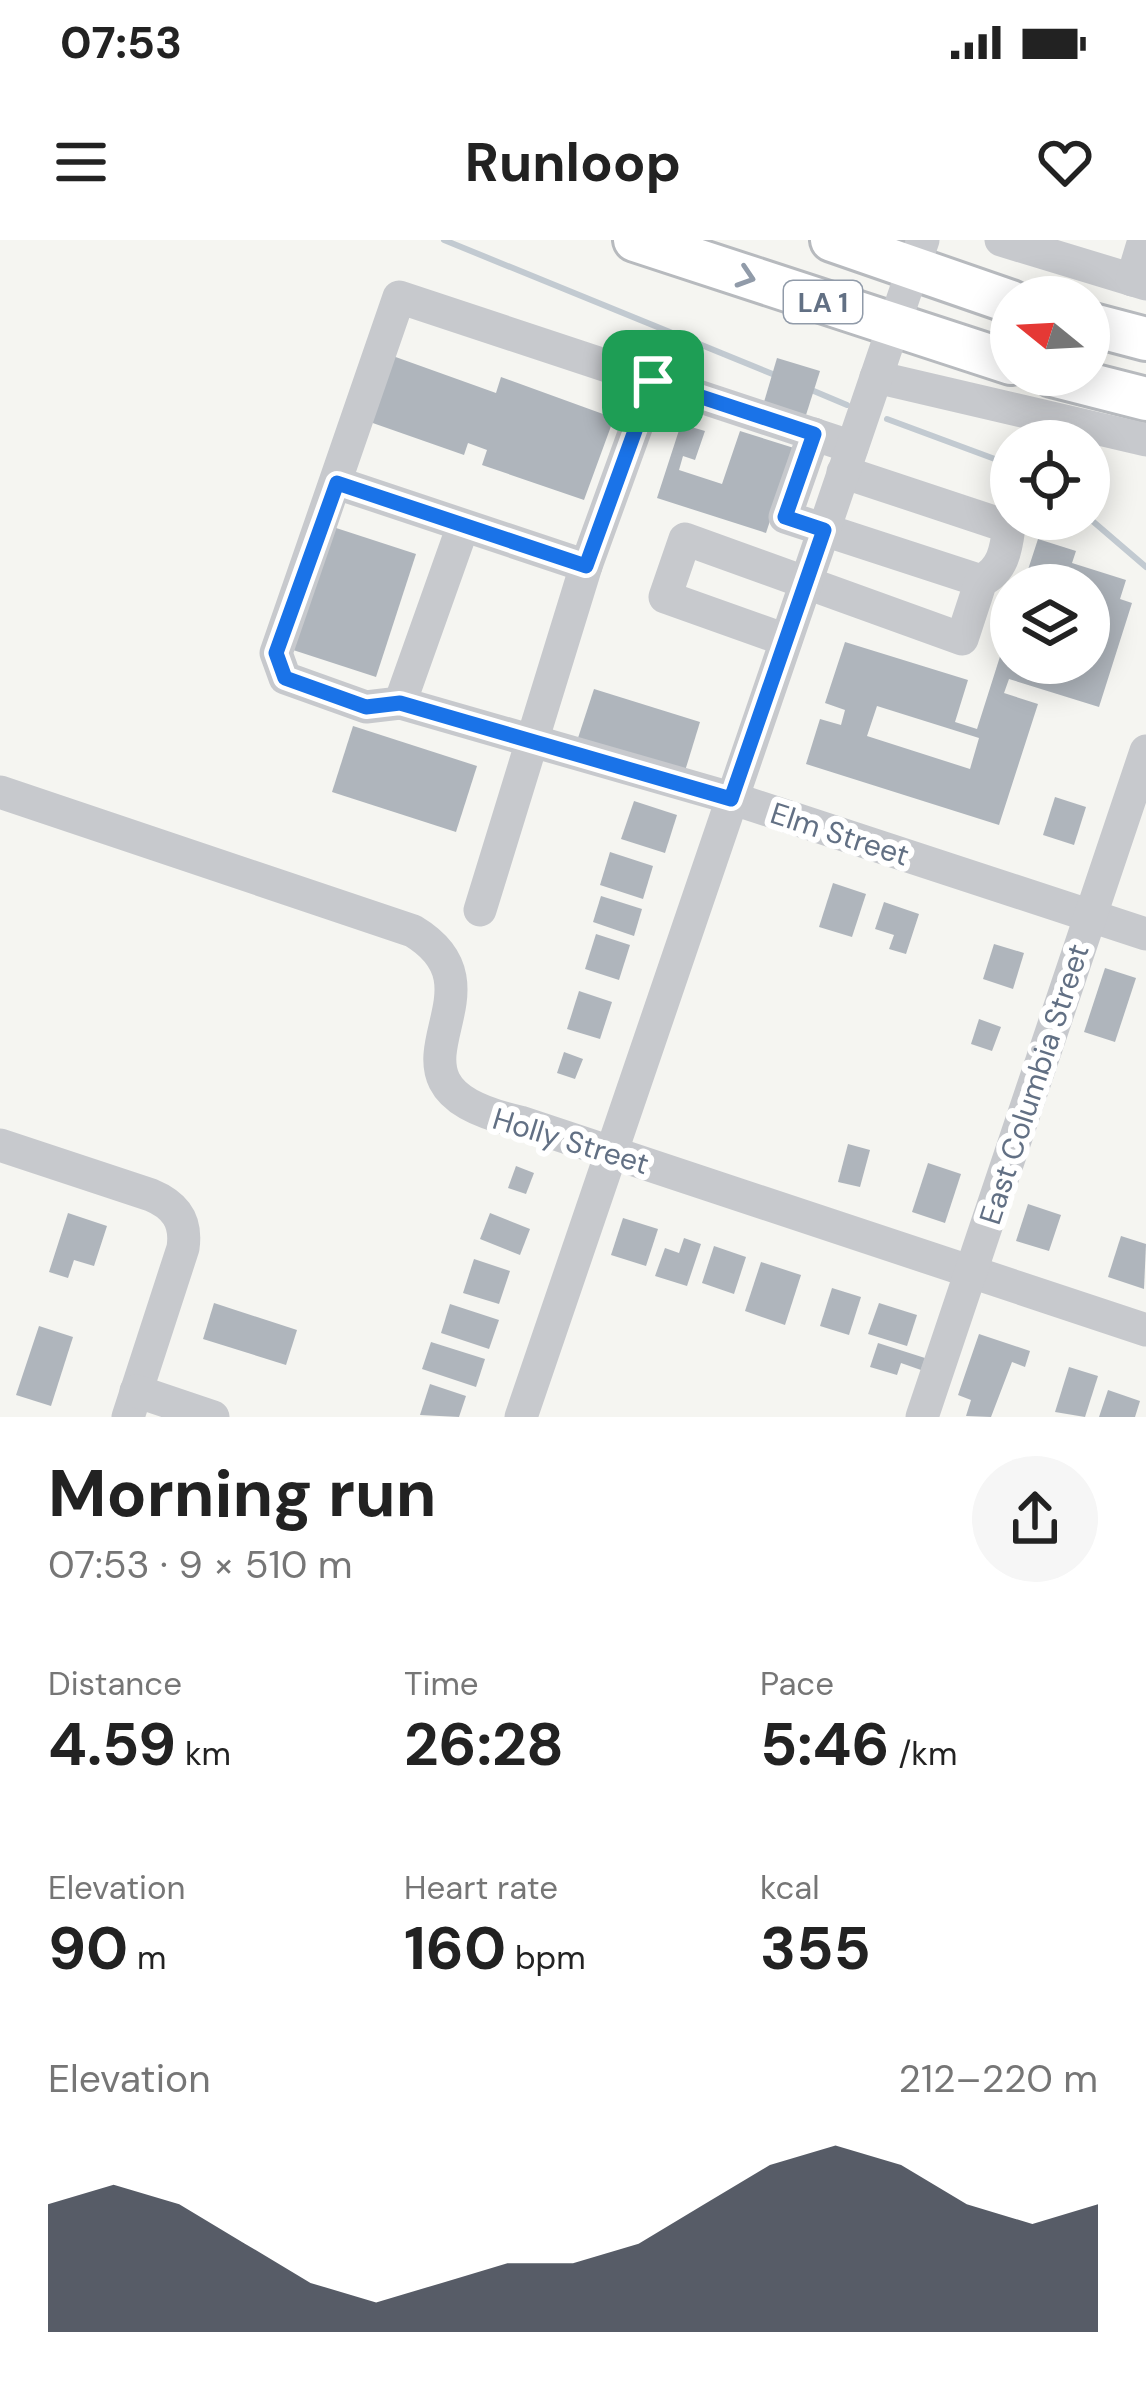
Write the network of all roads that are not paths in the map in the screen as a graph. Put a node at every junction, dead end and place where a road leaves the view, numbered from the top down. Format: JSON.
{"nodes":[{"id":1,"x":635,"y":240,"type":"edge"},
{"id":2,"x":832,"y":240,"type":"edge"},
{"id":3,"x":1001,"y":240,"type":"edge"},
{"id":4,"x":1144,"y":240,"type":"edge"},
{"id":5,"x":919,"y":254,"type":"edge"},
{"id":6,"x":1139,"y":282,"type":"edge"},
{"id":7,"x":990,"y":291,"type":"edge"},
{"id":8,"x":893,"y":325,"type":"junction"},
{"id":9,"x":1110,"y":330,"type":"edge"},
{"id":10,"x":1146,"y":339,"type":"edge"},
{"id":11,"x":990,"y":356,"type":"edge"},
{"id":12,"x":876,"y":377,"type":"junction"},
{"id":13,"x":653,"y":381,"type":"junction"},
{"id":14,"x":1110,"y":390,"type":"edge"},
{"id":15,"x":1146,"y":399,"type":"edge"},
{"id":16,"x":814,"y":434,"type":"junction"},
{"id":17,"x":1146,"y":440,"type":"edge"},
{"id":18,"x":848,"y":460,"type":"junction"},
{"id":19,"x":337,"y":483,"type":"junction"},
{"id":20,"x":463,"y":526,"type":"junction"},
{"id":21,"x":824,"y":530,"type":"junction"},
{"id":22,"x":586,"y":566,"type":"junction"},
{"id":23,"x":806,"y":581,"type":"junction"},
{"id":24,"x":981,"y":581,"type":"junction"},
{"id":25,"x":786,"y":640,"type":"junction"},
{"id":26,"x":400,"y":703,"type":"junction"},
{"id":27,"x":531,"y":740,"type":"junction"},
{"id":28,"x":1146,"y":751,"type":"edge"},
{"id":29,"x":0,"y":792,"type":"edge"},
{"id":30,"x":731,"y":799,"type":"junction"},
{"id":31,"x":480,"y":910,"type":"dead end"},
{"id":32,"x":1090,"y":916,"type":"junction"},
{"id":33,"x":1146,"y":934,"type":"edge"},
{"id":34,"x":0,"y":1145,"type":"edge"},
{"id":35,"x":611,"y":1152,"type":"junction"},
{"id":36,"x":972,"y":1271,"type":"junction"},
{"id":37,"x":1146,"y":1330,"type":"edge"},
{"id":38,"x":132,"y":1404,"type":"edge"},
{"id":39,"x":213,"y":1417,"type":"edge"},
{"id":40,"x":521,"y":1417,"type":"edge"},
{"id":41,"x":922,"y":1417,"type":"edge"}],
"edges":[{"from":1,"to":8,"type":"main road","number":"LA 1","one_way":true},
{"from":2,"to":5,"type":"main road","number":"LA 1"},
{"from":3,"to":6,"type":"street"},
{"from":4,"to":6,"type":"street"},
{"from":5,"to":7,"type":"main road","number":"LA 1"},
{"from":5,"to":8,"type":"street"},
{"from":8,"to":11,"type":"main road","number":"LA 1"},
{"from":8,"to":12,"type":"street"},
{"from":9,"to":10,"type":"main road"},
{"from":12,"to":17,"type":"street"},
{"from":12,"to":18,"type":"street"},
{"from":13,"to":16,"type":"street"},
{"from":13,"to":19,"type":"street"},
{"from":13,"to":22,"type":"street"},
{"from":14,"to":15,"type":"main road"},
{"from":16,"to":18,"type":"street"},
{"from":16,"to":21,"type":"street"},
{"from":18,"to":21,"type":"street"},
{"from":18,"to":24,"type":"street"},
{"from":19,"to":20,"type":"street"},
{"from":19,"to":26,"type":"street","name":"Elm Street"},
{"from":20,"to":22,"type":"street"},
{"from":20,"to":26,"type":"street"},
{"from":21,"to":23,"type":"street"},
{"from":21,"to":24,"type":"street"},
{"from":22,"to":27,"type":"street"},
{"from":23,"to":24,"type":"street"},
{"from":23,"to":25,"type":"street"},
{"from":23,"to":25,"type":"street"},
{"from":25,"to":30,"type":"street"},
{"from":26,"to":27,"type":"street","name":"Elm Street"},
{"from":27,"to":30,"type":"street","name":"Elm Street"},
{"from":27,"to":31,"type":"street"},
{"from":28,"to":32,"type":"street","name":"East Columbia Street"},
{"from":29,"to":35,"type":"street","name":"Holly Street"},
{"from":30,"to":32,"type":"street","name":"Elm Street"},
{"from":30,"to":35,"type":"street"},
{"from":32,"to":33,"type":"street","name":"Elm Street"},
{"from":32,"to":36,"type":"street","name":"East Columbia Street"},
{"from":34,"to":38,"type":"street"},
{"from":35,"to":36,"type":"street","name":"Holly Street"},
{"from":35,"to":40,"type":"street"},
{"from":36,"to":37,"type":"street","name":"Holly Street"},
{"from":36,"to":41,"type":"street","name":"East Columbia Street"},
{"from":38,"to":39,"type":"street"}]}
